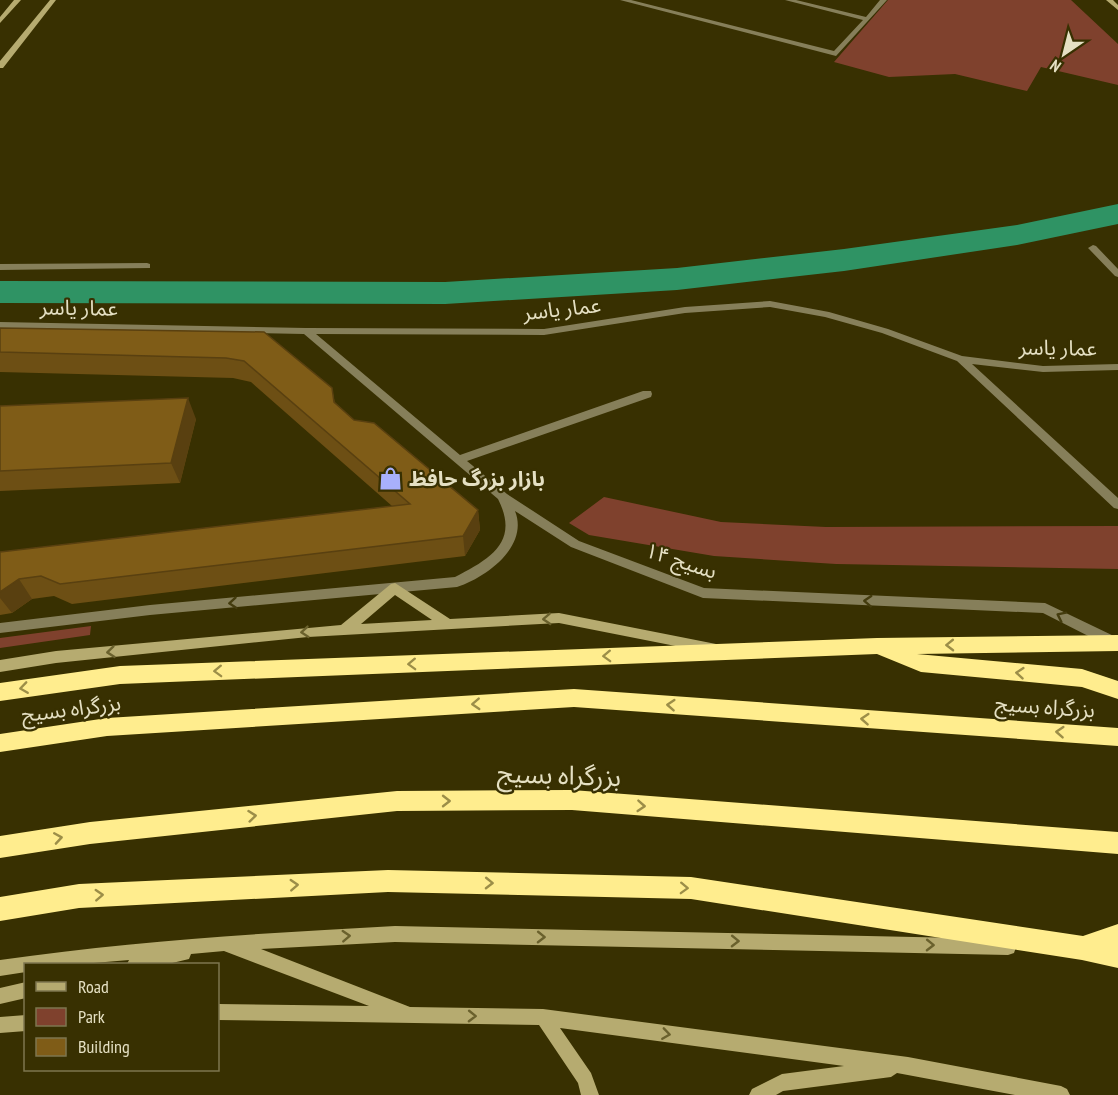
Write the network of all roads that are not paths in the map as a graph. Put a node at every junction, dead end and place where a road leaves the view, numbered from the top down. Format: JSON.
{"nodes":[{"id":1,"x":18,"y":0,"type":"edge"},
{"id":2,"x":53,"y":0,"type":"edge"},
{"id":3,"x":623,"y":0,"type":"edge"},
{"id":4,"x":788,"y":0,"type":"edge"},
{"id":5,"x":884,"y":0,"type":"edge"},
{"id":6,"x":1109,"y":0,"type":"edge"},
{"id":7,"x":1118,"y":8,"type":"edge"},
{"id":8,"x":867,"y":18,"type":"junction"},
{"id":9,"x":0,"y":21,"type":"edge"},
{"id":10,"x":0,"y":66,"type":"edge"},
{"id":11,"x":1093,"y":248,"type":"dead end"},
{"id":12,"x":147,"y":266,"type":"dead end"},
{"id":13,"x":0,"y":267,"type":"edge"},
{"id":14,"x":1118,"y":274,"type":"edge"},
{"id":15,"x":0,"y":325,"type":"edge"},
{"id":16,"x":306,"y":331,"type":"junction"},
{"id":17,"x":961,"y":359,"type":"junction"},
{"id":18,"x":1118,"y":367,"type":"edge"},
{"id":19,"x":647,"y":394,"type":"dead end"},
{"id":20,"x":457,"y":460,"type":"junction"},
{"id":21,"x":502,"y":497,"type":"junction"},
{"id":22,"x":1118,"y":505,"type":"edge"},
{"id":23,"x":395,"y":588,"type":"junction"},
{"id":24,"x":448,"y":624,"type":"junction"},
{"id":25,"x":0,"y":628,"type":"edge"},
{"id":26,"x":344,"y":630,"type":"junction"},
{"id":27,"x":1116,"y":643,"type":"edge"},
{"id":28,"x":877,"y":646,"type":"junction"},
{"id":29,"x":729,"y":651,"type":"junction"},
{"id":30,"x":0,"y":666,"type":"edge"},
{"id":31,"x":1118,"y":690,"type":"edge"},
{"id":32,"x":0,"y":692,"type":"edge"},
{"id":33,"x":1118,"y":736,"type":"edge"},
{"id":34,"x":0,"y":743,"type":"edge"},
{"id":35,"x":1118,"y":843,"type":"edge"},
{"id":36,"x":0,"y":847,"type":"edge"},
{"id":37,"x":0,"y":909,"type":"edge"},
{"id":38,"x":1118,"y":936,"type":"edge"},
{"id":39,"x":224,"y":943,"type":"junction"},
{"id":40,"x":1082,"y":948,"type":"junction"},
{"id":41,"x":1118,"y":956,"type":"edge"},
{"id":42,"x":35,"y":963,"type":"edge"},
{"id":43,"x":139,"y":963,"type":"edge"},
{"id":44,"x":24,"y":965,"type":"edge"},
{"id":45,"x":0,"y":968,"type":"edge"},
{"id":46,"x":24,"y":990,"type":"edge"},
{"id":47,"x":0,"y":996,"type":"edge"},
{"id":48,"x":219,"y":1012,"type":"edge"},
{"id":49,"x":414,"y":1014,"type":"junction"},
{"id":50,"x":543,"y":1017,"type":"junction"},
{"id":51,"x":24,"y":1023,"type":"edge"},
{"id":52,"x":0,"y":1025,"type":"edge"},
{"id":53,"x":908,"y":1066,"type":"junction"},
{"id":54,"x":590,"y":1095,"type":"edge"},
{"id":55,"x":758,"y":1095,"type":"edge"},
{"id":56,"x":1061,"y":1095,"type":"edge"}],
"edges":[{"from":1,"to":9,"type":"main road"},
{"from":2,"to":10,"type":"main road"},
{"from":3,"to":8,"type":"street"},
{"from":4,"to":8,"type":"street"},
{"from":5,"to":8,"type":"street"},
{"from":6,"to":7,"type":"main road"},
{"from":11,"to":14,"type":"street"},
{"from":12,"to":13,"type":"street"},
{"from":15,"to":16,"type":"street","name":"عمار یاسر"},
{"from":16,"to":17,"type":"street","name":"عمار یاسر"},
{"from":16,"to":20,"type":"street","name":"بسیج ۱۴"},
{"from":17,"to":18,"type":"street","name":"عمار یاسر"},
{"from":17,"to":22,"type":"street"},
{"from":19,"to":20,"type":"street"},
{"from":20,"to":21,"type":"street","name":"بسیج ۱۴"},
{"from":21,"to":23,"type":"street"},
{"from":27,"to":21,"type":"street","name":"بسیج ۱۴","one_way":true},
{"from":23,"to":24,"type":"main road"},
{"from":23,"to":25,"type":"street","one_way":true},
{"from":23,"to":26,"type":"main road"},
{"from":24,"to":26,"type":"main road"},
{"from":29,"to":24,"type":"main road","one_way":true},
{"from":26,"to":30,"type":"main road","one_way":true},
{"from":27,"to":28,"type":"highway","one_way":true},
{"from":28,"to":29,"type":"highway"},
{"from":31,"to":28,"type":"highway","one_way":true},
{"from":29,"to":32,"type":"highway","one_way":true},
{"from":33,"to":34,"type":"highway","name":"بزرگراه بسیج","one_way":true},
{"from":36,"to":35,"type":"highway","name":"بزرگراه بسیج","one_way":true},
{"from":37,"to":40,"type":"highway","one_way":true},
{"from":38,"to":40,"type":"highway"},
{"from":39,"to":40,"type":"main road","one_way":true},
{"from":39,"to":42,"type":"main road"},
{"from":39,"to":43,"type":"main road"},
{"from":39,"to":49,"type":"main road"},
{"from":40,"to":41,"type":"highway"},
{"from":44,"to":45,"type":"main road"},
{"from":46,"to":47,"type":"main road"},
{"from":48,"to":49,"type":"main road"},
{"from":49,"to":50,"type":"main road","one_way":true},
{"from":50,"to":53,"type":"main road","one_way":true},
{"from":50,"to":54,"type":"main road"},
{"from":51,"to":52,"type":"main road"},
{"from":53,"to":55,"type":"main road"},
{"from":53,"to":56,"type":"main road"}]}
